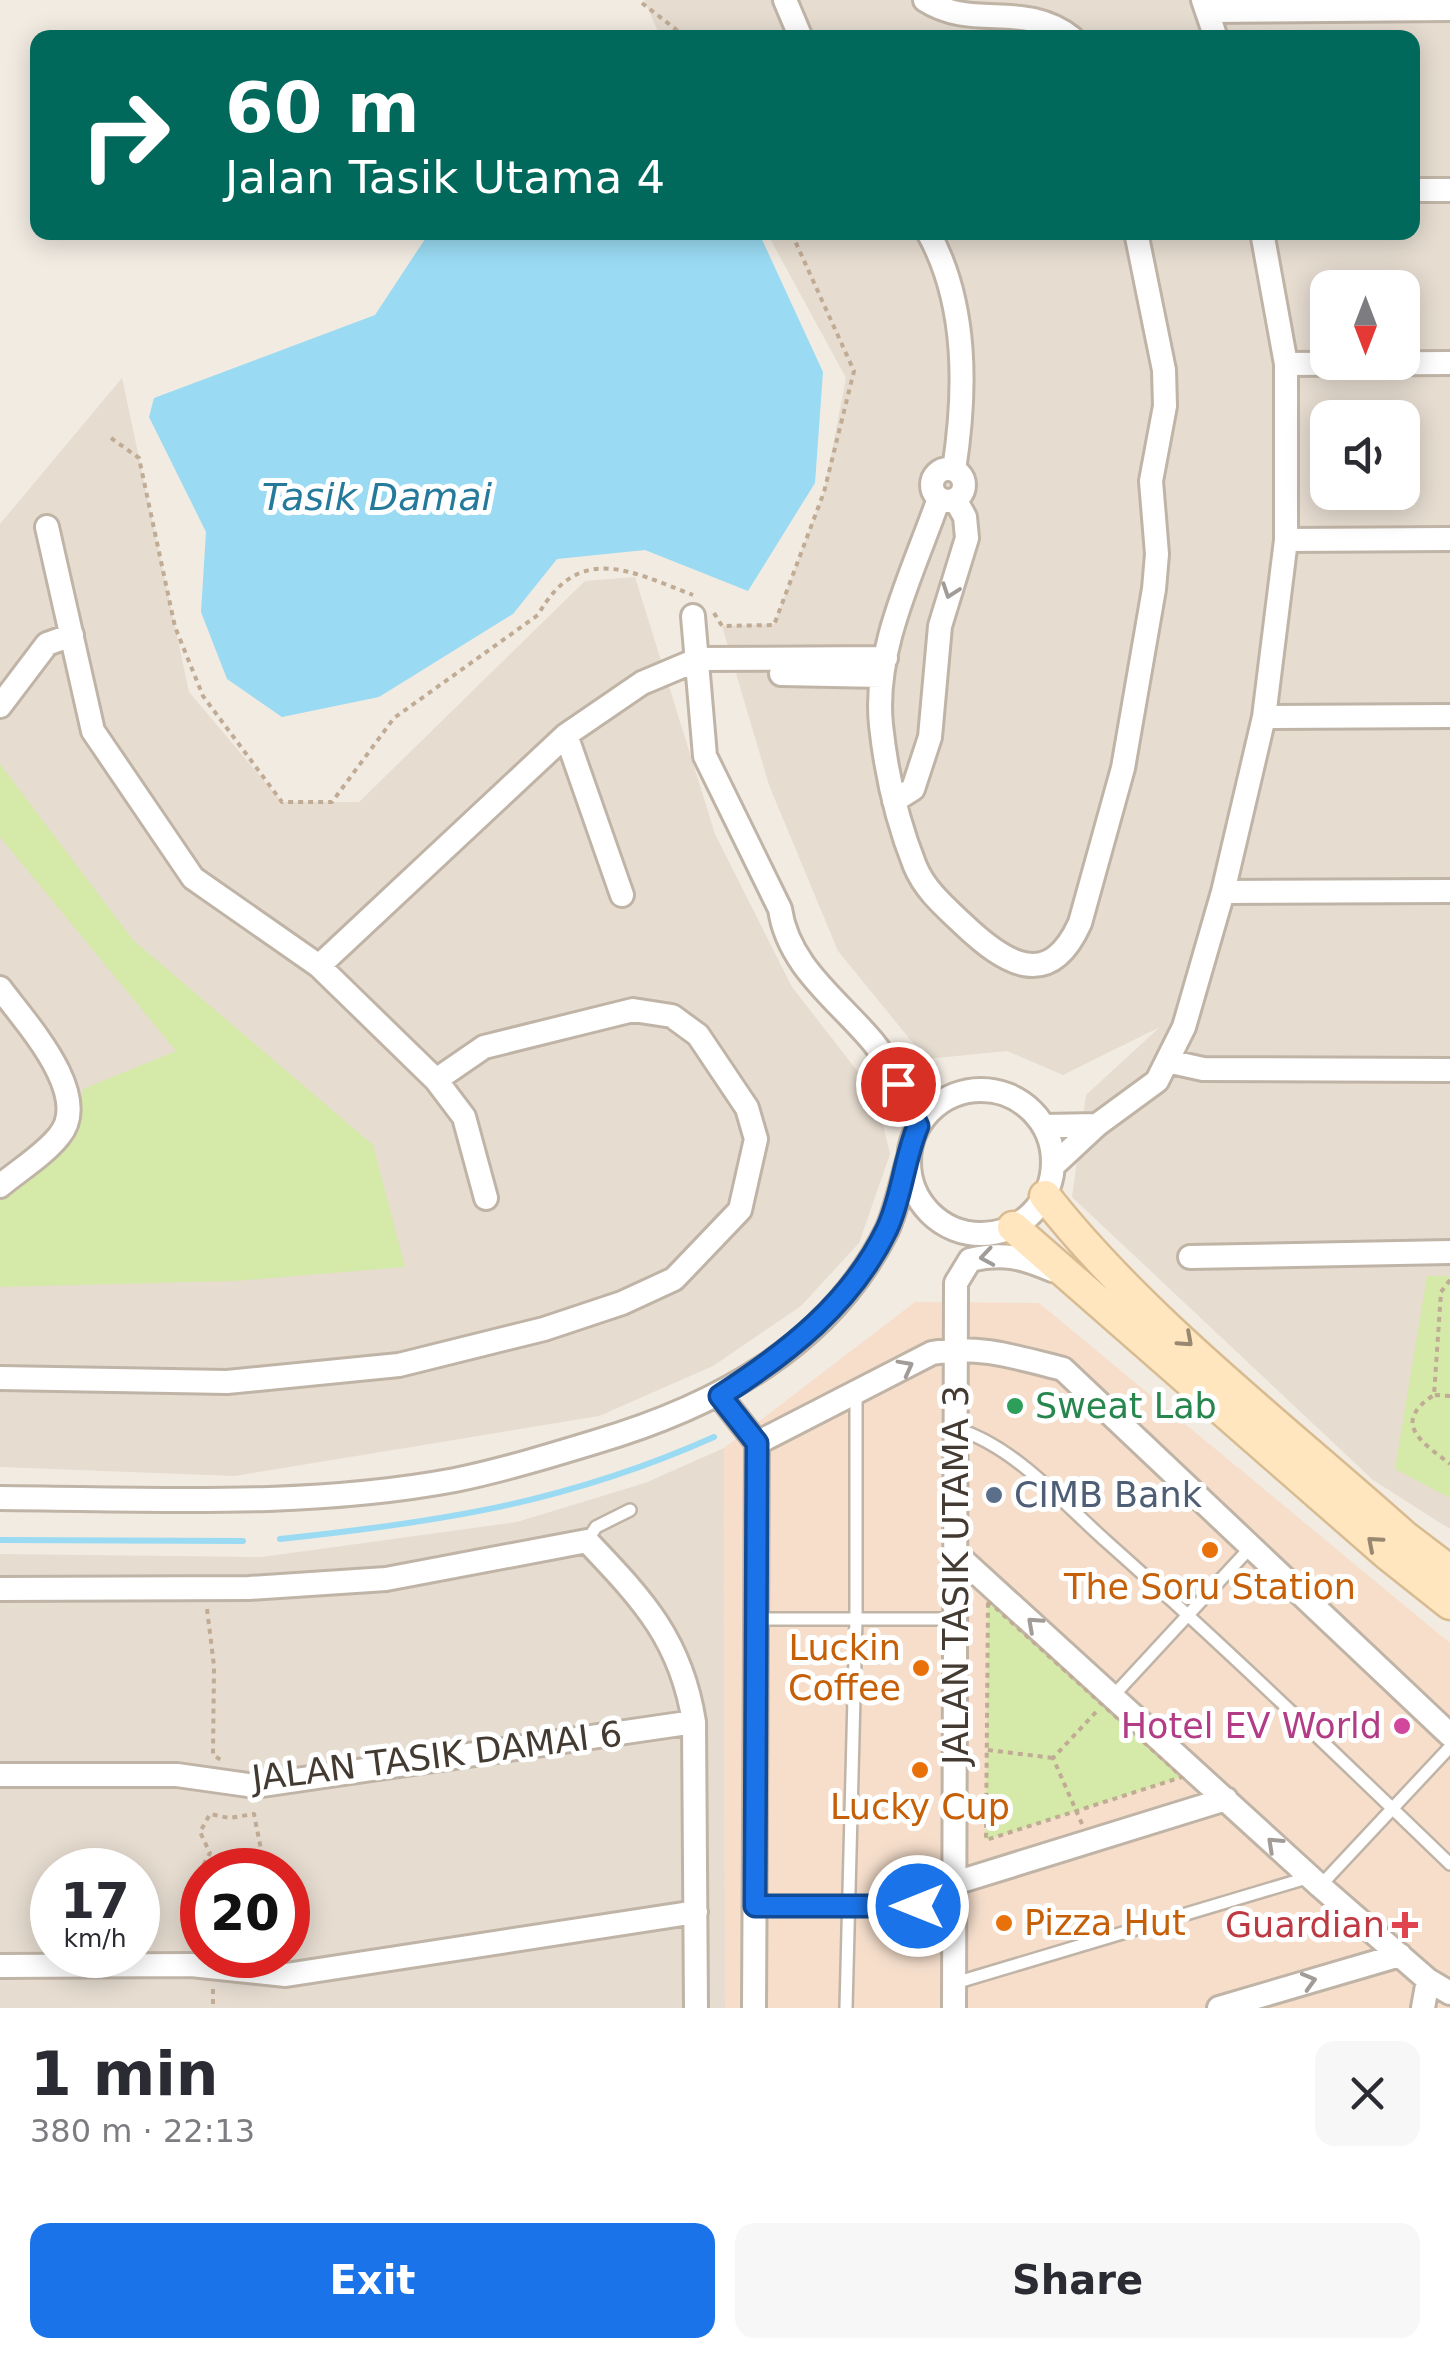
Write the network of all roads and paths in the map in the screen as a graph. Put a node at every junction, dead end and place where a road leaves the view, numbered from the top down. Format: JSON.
{"nodes":[{"id":1,"x":925,"y":0,"type":"edge"},
{"id":2,"x":788,"y":1,"type":"edge"},
{"id":3,"x":642,"y":4,"type":"dead end"},
{"id":4,"x":1206,"y":6,"type":"edge"},
{"id":5,"x":1450,"y":9,"type":"edge"},
{"id":6,"x":1041,"y":19,"type":"edge"},
{"id":7,"x":676,"y":30,"type":"edge"},
{"id":8,"x":798,"y":30,"type":"edge"},
{"id":9,"x":1214,"y":30,"type":"edge"},
{"id":10,"x":1420,"y":190,"type":"edge"},
{"id":11,"x":1450,"y":190,"type":"edge"},
{"id":12,"x":795,"y":240,"type":"edge"},
{"id":13,"x":931,"y":240,"type":"edge"},
{"id":14,"x":1138,"y":240,"type":"edge"},
{"id":15,"x":1263,"y":240,"type":"edge"},
{"id":16,"x":1286,"y":364,"type":"junction"},
{"id":17,"x":1450,"y":364,"type":"edge"},
{"id":18,"x":111,"y":438,"type":"dead end"},
{"id":19,"x":947,"y":498,"type":"junction"},
{"id":20,"x":47,"y":527,"type":"dead end"},
{"id":21,"x":1450,"y":539,"type":"edge"},
{"id":22,"x":1286,"y":540,"type":"junction"},
{"id":23,"x":694,"y":616,"type":"dead end"},
{"id":24,"x":72,"y":635,"type":"junction"},
{"id":25,"x":692,"y":667,"type":"junction"},
{"id":26,"x":884,"y":667,"type":"junction"},
{"id":27,"x":0,"y":706,"type":"edge"},
{"id":28,"x":1450,"y":716,"type":"edge"},
{"id":29,"x":1264,"y":717,"type":"junction"},
{"id":30,"x":566,"y":735,"type":"junction"},
{"id":31,"x":894,"y":801,"type":"junction"},
{"id":32,"x":1450,"y":891,"type":"edge"},
{"id":33,"x":1223,"y":892,"type":"junction"},
{"id":34,"x":622,"y":895,"type":"dead end"},
{"id":35,"x":320,"y":966,"type":"junction"},
{"id":36,"x":0,"y":988,"type":"edge"},
{"id":37,"x":1167,"y":1062,"type":"junction"},
{"id":38,"x":1450,"y":1070,"type":"edge"},
{"id":39,"x":436,"y":1080,"type":"junction"},
{"id":40,"x":898,"y":1084,"type":"junction"},
{"id":41,"x":943,"y":1100,"type":"junction"},
{"id":42,"x":1097,"y":1125,"type":"junction"},
{"id":43,"x":918,"y":1126,"type":"junction"},
{"id":44,"x":1044,"y":1126,"type":"junction"},
{"id":45,"x":908,"y":1157,"type":"junction"},
{"id":46,"x":1054,"y":1165,"type":"junction"},
{"id":47,"x":0,"y":1186,"type":"edge"},
{"id":48,"x":1045,"y":1196,"type":"junction"},
{"id":49,"x":486,"y":1198,"type":"dead end"},
{"id":50,"x":928,"y":1211,"type":"junction"},
{"id":51,"x":1013,"y":1226,"type":"junction"},
{"id":52,"x":888,"y":1228,"type":"junction"},
{"id":53,"x":1450,"y":1252,"type":"edge"},
{"id":54,"x":1190,"y":1257,"type":"dead end"},
{"id":55,"x":1450,"y":1280,"type":"edge"},
{"id":56,"x":1078,"y":1282,"type":"junction"},
{"id":57,"x":1127,"y":1306,"type":"junction"},
{"id":58,"x":957,"y":1348,"type":"junction"},
{"id":59,"x":758,"y":1371,"type":"junction"},
{"id":60,"x":0,"y":1378,"type":"edge"},
{"id":61,"x":856,"y":1394,"type":"junction"},
{"id":62,"x":1434,"y":1395,"type":"junction"},
{"id":63,"x":720,"y":1396,"type":"junction"},
{"id":64,"x":1450,"y":1396,"type":"edge"},
{"id":65,"x":956,"y":1429,"type":"junction"},
{"id":66,"x":767,"y":1438,"type":"junction"},
{"id":67,"x":1449,"y":1461,"type":"edge"},
{"id":68,"x":0,"y":1498,"type":"edge"},
{"id":69,"x":630,"y":1510,"type":"dead end"},
{"id":70,"x":586,"y":1541,"type":"junction"},
{"id":71,"x":1250,"y":1549,"type":"junction"},
{"id":72,"x":956,"y":1554,"type":"junction"},
{"id":73,"x":1450,"y":1570,"type":"edge"},
{"id":74,"x":207,"y":1588,"type":"junction"},
{"id":75,"x":0,"y":1589,"type":"edge"},
{"id":76,"x":1450,"y":1604,"type":"edge"},
{"id":77,"x":1188,"y":1615,"type":"junction"},
{"id":78,"x":756,"y":1619,"type":"junction"},
{"id":79,"x":856,"y":1619,"type":"junction"},
{"id":80,"x":956,"y":1619,"type":"junction"},
{"id":81,"x":1108,"y":1700,"type":"junction"},
{"id":82,"x":694,"y":1722,"type":"junction"},
{"id":83,"x":1450,"y":1735,"type":"edge"},
{"id":84,"x":1450,"y":1747,"type":"edge"},
{"id":85,"x":986,"y":1750,"type":"junction"},
{"id":86,"x":1052,"y":1758,"type":"junction"},
{"id":87,"x":0,"y":1775,"type":"edge"},
{"id":88,"x":223,"y":1780,"type":"junction"},
{"id":89,"x":1226,"y":1800,"type":"junction"},
{"id":90,"x":240,"y":1804,"type":"dead end"},
{"id":91,"x":1392,"y":1809,"type":"junction"},
{"id":92,"x":1078,"y":1810,"type":"junction"},
{"id":93,"x":243,"y":1816,"type":"junction"},
{"id":94,"x":209,"y":1848,"type":"edge"},
{"id":95,"x":261,"y":1848,"type":"edge"},
{"id":96,"x":1450,"y":1864,"type":"edge"},
{"id":97,"x":1315,"y":1882,"type":"junction"},
{"id":98,"x":955,"y":1894,"type":"junction"},
{"id":99,"x":755,"y":1906,"type":"junction"},
{"id":100,"x":846,"y":1906,"type":"junction"},
{"id":101,"x":696,"y":1912,"type":"junction"},
{"id":102,"x":1400,"y":1954,"type":"junction"},
{"id":103,"x":0,"y":1966,"type":"edge"},
{"id":104,"x":1428,"y":1980,"type":"junction"},
{"id":105,"x":954,"y":1983,"type":"junction"},
{"id":106,"x":1450,"y":1993,"type":"edge"},
{"id":107,"x":1450,"y":2005,"type":"edge"},
{"id":108,"x":696,"y":2008,"type":"edge"},
{"id":109,"x":754,"y":2008,"type":"edge"},
{"id":110,"x":846,"y":2008,"type":"edge"},
{"id":111,"x":954,"y":2008,"type":"edge"},
{"id":112,"x":1219,"y":2008,"type":"edge"},
{"id":113,"x":1423,"y":2008,"type":"edge"},
{"id":114,"x":1442,"y":2008,"type":"edge"}],
"edges":[{"from":1,"to":6,"type":"street"},
{"from":2,"to":8,"type":"street"},
{"from":3,"to":7,"type":"path"},
{"from":4,"to":5,"type":"street"},
{"from":4,"to":9,"type":"street"},
{"from":10,"to":11,"type":"street"},
{"from":12,"to":18,"type":"path"},
{"from":13,"to":19,"type":"street"},
{"from":14,"to":31,"type":"street"},
{"from":15,"to":16,"type":"street"},
{"from":16,"to":17,"type":"street"},
{"from":16,"to":22,"type":"street"},
{"from":19,"to":26,"type":"street"},
{"from":19,"to":31,"type":"street","one_way":true},
{"from":20,"to":24,"type":"street"},
{"from":21,"to":22,"type":"street"},
{"from":22,"to":29,"type":"street"},
{"from":23,"to":25,"type":"street"},
{"from":24,"to":27,"type":"street"},
{"from":24,"to":35,"type":"street"},
{"from":25,"to":26,"type":"street"},
{"from":25,"to":30,"type":"street"},
{"from":25,"to":40,"type":"street"},
{"from":26,"to":31,"type":"street"},
{"from":28,"to":29,"type":"street"},
{"from":29,"to":33,"type":"street"},
{"from":30,"to":34,"type":"street"},
{"from":30,"to":35,"type":"street"},
{"from":32,"to":33,"type":"street"},
{"from":33,"to":37,"type":"street"},
{"from":35,"to":39,"type":"street"},
{"from":36,"to":47,"type":"street"},
{"from":37,"to":38,"type":"street"},
{"from":37,"to":42,"type":"street"},
{"from":39,"to":49,"type":"street"},
{"from":39,"to":60,"type":"street"},
{"from":40,"to":41,"type":"street"},
{"from":40,"to":43,"type":"street"},
{"from":41,"to":43,"type":"street"},
{"from":41,"to":44,"type":"street"},
{"from":42,"to":44,"type":"street"},
{"from":42,"to":46,"type":"street"},
{"from":43,"to":45,"type":"street"},
{"from":44,"to":46,"type":"street"},
{"from":45,"to":50,"type":"street"},
{"from":45,"to":52,"type":"street"},
{"from":46,"to":48,"type":"street"},
{"from":48,"to":51,"type":"street"},
{"from":48,"to":57,"type":"street"},
{"from":50,"to":51,"type":"street"},
{"from":50,"to":52,"type":"street"},
{"from":51,"to":56,"type":"street"},
{"from":52,"to":59,"type":"street"},
{"from":53,"to":54,"type":"street"},
{"from":55,"to":62,"type":"path"},
{"from":56,"to":57,"type":"street"},
{"from":56,"to":58,"type":"street","name":"JALAN TASIK UTAMA 3","one_way":true},
{"from":57,"to":73,"type":"street","one_way":true},
{"from":76,"to":57,"type":"street","one_way":true},
{"from":61,"to":58,"type":"street","one_way":true},
{"from":58,"to":65,"type":"street","name":"JALAN TASIK UTAMA 3"},
{"from":58,"to":71,"type":"street"},
{"from":59,"to":63,"type":"street"},
{"from":59,"to":66,"type":"street"},
{"from":61,"to":66,"type":"street"},
{"from":61,"to":79,"type":"lane"},
{"from":62,"to":64,"type":"path"},
{"from":62,"to":67,"type":"path"},
{"from":63,"to":66,"type":"street"},
{"from":63,"to":68,"type":"street"},
{"from":65,"to":72,"type":"street","name":"JALAN TASIK UTAMA 3"},
{"from":65,"to":77,"type":"lane"},
{"from":66,"to":78,"type":"street"},
{"from":69,"to":70,"type":"lane"},
{"from":70,"to":74,"type":"street"},
{"from":70,"to":82,"type":"street"},
{"from":71,"to":77,"type":"lane"},
{"from":71,"to":83,"type":"street"},
{"from":72,"to":80,"type":"street","name":"JALAN TASIK UTAMA 3"},
{"from":81,"to":72,"type":"street","one_way":true},
{"from":74,"to":75,"type":"street"},
{"from":74,"to":88,"type":"path"},
{"from":77,"to":81,"type":"lane"},
{"from":77,"to":91,"type":"lane"},
{"from":78,"to":79,"type":"lane"},
{"from":78,"to":99,"type":"street"},
{"from":79,"to":80,"type":"lane"},
{"from":79,"to":100,"type":"lane"},
{"from":80,"to":98,"type":"street","name":"JALAN TASIK UTAMA 3"},
{"from":81,"to":85,"type":"path"},
{"from":81,"to":86,"type":"path"},
{"from":81,"to":89,"type":"street"},
{"from":81,"to":92,"type":"path"},
{"from":82,"to":88,"type":"street","name":"JALAN TASIK DAMAI 6"},
{"from":82,"to":101,"type":"street"},
{"from":84,"to":91,"type":"lane"},
{"from":85,"to":86,"type":"path"},
{"from":85,"to":92,"type":"path"},
{"from":86,"to":92,"type":"path"},
{"from":87,"to":88,"type":"street","name":"JALAN TASIK DAMAI 6"},
{"from":97,"to":89,"type":"street","one_way":true},
{"from":89,"to":98,"type":"street"},
{"from":90,"to":93,"type":"path"},
{"from":91,"to":96,"type":"lane"},
{"from":91,"to":97,"type":"lane"},
{"from":93,"to":94,"type":"path"},
{"from":93,"to":95,"type":"path"},
{"from":97,"to":102,"type":"street"},
{"from":97,"to":105,"type":"lane"},
{"from":98,"to":100,"type":"lane"},
{"from":98,"to":105,"type":"street","name":"JALAN TASIK UTAMA 3"},
{"from":99,"to":100,"type":"lane"},
{"from":99,"to":109,"type":"street"},
{"from":100,"to":110,"type":"lane"},
{"from":101,"to":103,"type":"street"},
{"from":101,"to":108,"type":"street"},
{"from":102,"to":104,"type":"street"},
{"from":112,"to":102,"type":"street","one_way":true},
{"from":104,"to":106,"type":"street"},
{"from":104,"to":113,"type":"street"},
{"from":105,"to":111,"type":"street","name":"JALAN TASIK UTAMA 3"},
{"from":107,"to":114,"type":"street"}]}
